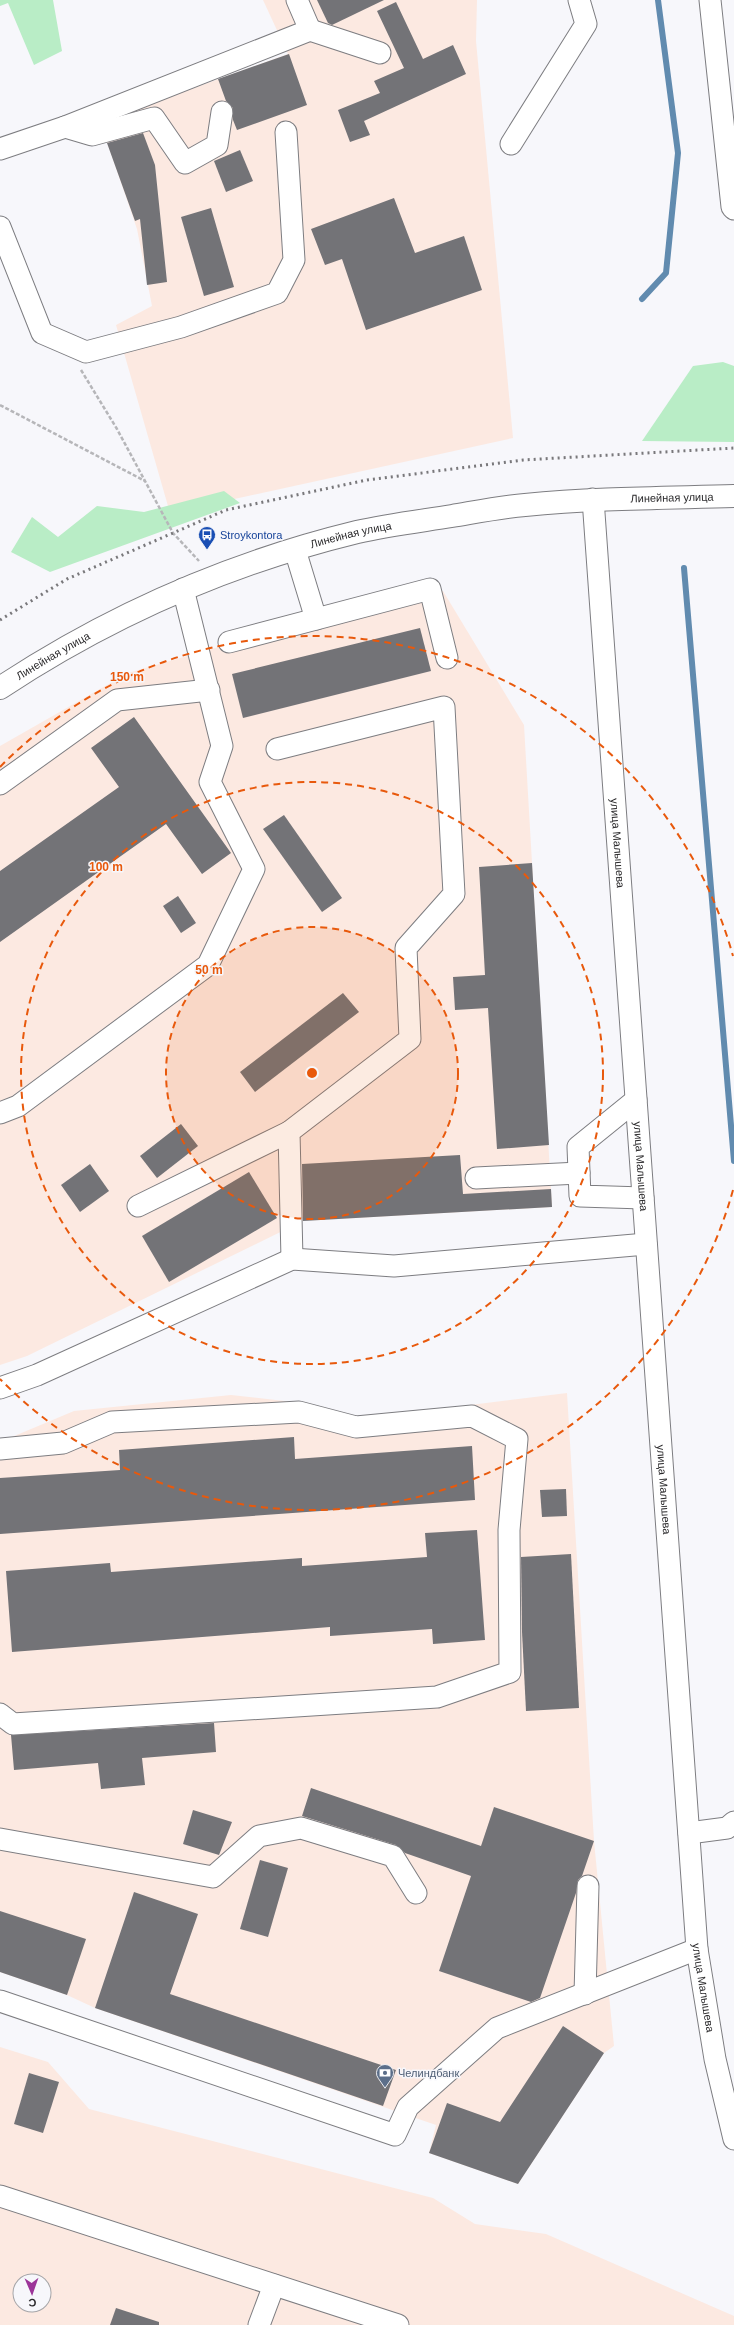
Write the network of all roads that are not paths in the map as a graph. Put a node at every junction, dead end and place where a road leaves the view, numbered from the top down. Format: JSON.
{"nodes":[{"id":1,"x":297,"y":0,"type":"edge"},
{"id":2,"x":579,"y":0,"type":"edge"},
{"id":3,"x":710,"y":0,"type":"edge"},
{"id":4,"x":310,"y":30,"type":"junction"},
{"id":5,"x":380,"y":53,"type":"dead end"},
{"id":6,"x":222,"y":112,"type":"dead end"},
{"id":7,"x":65,"y":127,"type":"junction"},
{"id":8,"x":286,"y":132,"type":"dead end"},
{"id":9,"x":512,"y":144,"type":"dead end"},
{"id":10,"x":0,"y":149,"type":"edge"},
{"id":11,"x":734,"y":209,"type":"edge"},
{"id":12,"x":0,"y":227,"type":"edge"},
{"id":13,"x":734,"y":496,"type":"edge"},
{"id":14,"x":593,"y":499,"type":"junction"},
{"id":15,"x":295,"y":550,"type":"junction"},
{"id":16,"x":183,"y":589,"type":"junction"},
{"id":17,"x":316,"y":619,"type":"junction"},
{"id":18,"x":229,"y":642,"type":"dead end"},
{"id":19,"x":447,"y":658,"type":"dead end"},
{"id":20,"x":0,"y":688,"type":"edge"},
{"id":21,"x":209,"y":690,"type":"junction"},
{"id":22,"x":277,"y":749,"type":"dead end"},
{"id":23,"x":0,"y":784,"type":"edge"},
{"id":24,"x":636,"y":1100,"type":"junction"},
{"id":25,"x":0,"y":1113,"type":"edge"},
{"id":26,"x":289,"y":1132,"type":"junction"},
{"id":27,"x":579,"y":1173,"type":"junction"},
{"id":28,"x":476,"y":1178,"type":"dead end"},
{"id":29,"x":643,"y":1198,"type":"junction"},
{"id":30,"x":138,"y":1206,"type":"dead end"},
{"id":31,"x":646,"y":1244,"type":"junction"},
{"id":32,"x":292,"y":1259,"type":"junction"},
{"id":33,"x":0,"y":1388,"type":"edge"},
{"id":34,"x":0,"y":1449,"type":"edge"},
{"id":35,"x":0,"y":1714,"type":"edge"},
{"id":36,"x":734,"y":1822,"type":"edge"},
{"id":37,"x":689,"y":1833,"type":"junction"},
{"id":38,"x":0,"y":1839,"type":"edge"},
{"id":39,"x":588,"y":1886,"type":"dead end"},
{"id":40,"x":416,"y":1893,"type":"dead end"},
{"id":41,"x":697,"y":1949,"type":"junction"},
{"id":42,"x":585,"y":1994,"type":"junction"},
{"id":43,"x":0,"y":2001,"type":"edge"},
{"id":44,"x":734,"y":2139,"type":"edge"},
{"id":45,"x":0,"y":2196,"type":"edge"},
{"id":46,"x":274,"y":2285,"type":"junction"},
{"id":47,"x":259,"y":2325,"type":"edge"},
{"id":48,"x":398,"y":2325,"type":"edge"}],
"edges":[{"from":1,"to":4,"type":"street"},
{"from":2,"to":9,"type":"street"},
{"from":3,"to":11,"type":"street"},
{"from":4,"to":5,"type":"street"},
{"from":4,"to":7,"type":"street"},
{"from":6,"to":7,"type":"street"},
{"from":7,"to":10,"type":"street"},
{"from":8,"to":12,"type":"street"},
{"from":13,"to":14,"type":"main road","name":"Линейная улица"},
{"from":14,"to":15,"type":"main road","name":"Линейная улица"},
{"from":14,"to":24,"type":"street","name":"улица Малышева"},
{"from":15,"to":16,"type":"main road","name":"Линейная улица"},
{"from":15,"to":17,"type":"street"},
{"from":16,"to":20,"type":"main road","name":"Линейная улица"},
{"from":16,"to":21,"type":"street"},
{"from":17,"to":18,"type":"street"},
{"from":17,"to":19,"type":"street"},
{"from":21,"to":23,"type":"street"},
{"from":21,"to":25,"type":"street"},
{"from":22,"to":26,"type":"street"},
{"from":24,"to":27,"type":"street"},
{"from":24,"to":29,"type":"street","name":"улица Малышева"},
{"from":26,"to":30,"type":"street"},
{"from":26,"to":32,"type":"street"},
{"from":27,"to":28,"type":"street"},
{"from":27,"to":29,"type":"street"},
{"from":29,"to":31,"type":"street","name":"улица Малышева"},
{"from":31,"to":32,"type":"street"},
{"from":31,"to":37,"type":"street","name":"улица Малышева"},
{"from":32,"to":33,"type":"street"},
{"from":34,"to":35,"type":"street"},
{"from":36,"to":37,"type":"street"},
{"from":37,"to":41,"type":"street","name":"улица Малышева"},
{"from":38,"to":40,"type":"street"},
{"from":39,"to":42,"type":"street"},
{"from":41,"to":42,"type":"street"},
{"from":41,"to":44,"type":"street","name":"улица Малышева"},
{"from":42,"to":43,"type":"street"},
{"from":45,"to":46,"type":"street"},
{"from":46,"to":47,"type":"street"},
{"from":46,"to":48,"type":"street"}]}
